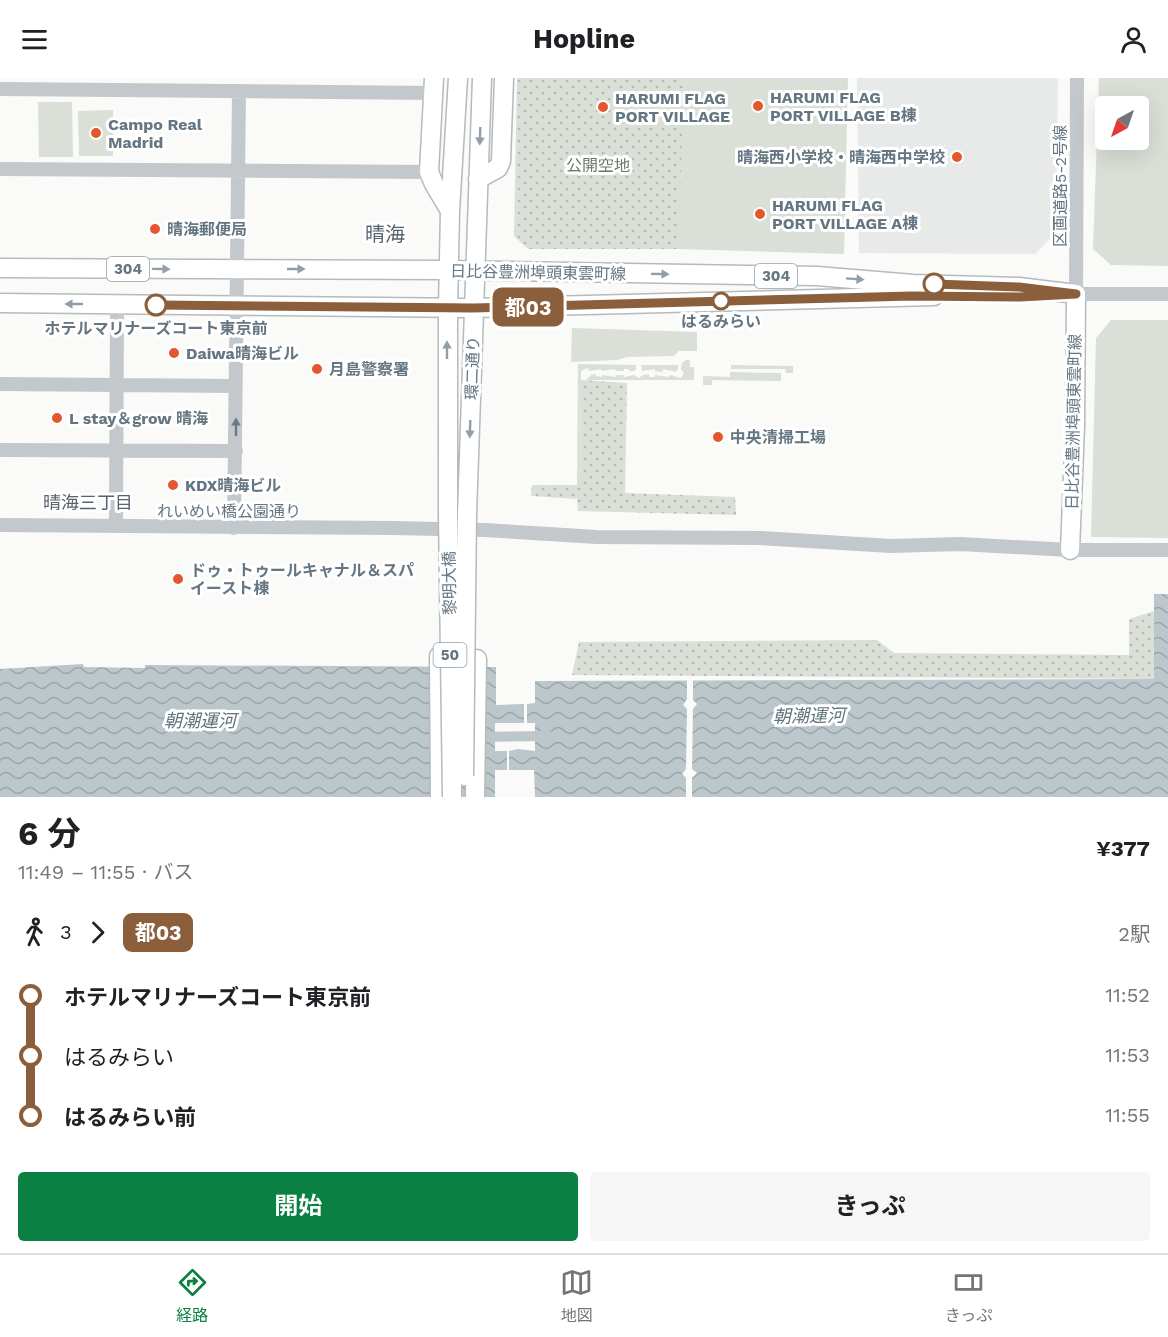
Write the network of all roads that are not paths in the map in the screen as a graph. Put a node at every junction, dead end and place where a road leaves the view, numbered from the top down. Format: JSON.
{"nodes":[{"id":1,"x":458,"y":78,"type":"edge"},
{"id":2,"x":482,"y":78,"type":"edge"},
{"id":3,"x":504,"y":78,"type":"edge"},
{"id":4,"x":1077,"y":78,"type":"edge"},
{"id":5,"x":434,"y":86,"type":"edge"},
{"id":6,"x":0,"y":89,"type":"edge"},
{"id":7,"x":239,"y":90,"type":"junction"},
{"id":8,"x":0,"y":169,"type":"edge"},
{"id":9,"x":238,"y":170,"type":"junction"},
{"id":10,"x":429,"y":172,"type":"junction"},
{"id":11,"x":478,"y":179,"type":"junction"},
{"id":12,"x":450,"y":212,"type":"junction"},
{"id":13,"x":0,"y":268,"type":"edge"},
{"id":14,"x":238,"y":269,"type":"junction"},
{"id":15,"x":449,"y":270,"type":"junction"},
{"id":16,"x":475,"y":270,"type":"junction"},
{"id":17,"x":764,"y":276,"type":"junction"},
{"id":18,"x":1076,"y":294,"type":"junction"},
{"id":19,"x":1168,"y":294,"type":"edge"},
{"id":20,"x":818,"y":298,"type":"junction"},
{"id":21,"x":0,"y":303,"type":"edge"},
{"id":22,"x":117,"y":304,"type":"junction"},
{"id":23,"x":237,"y":306,"type":"junction"},
{"id":24,"x":448,"y":308,"type":"junction"},
{"id":25,"x":474,"y":308,"type":"junction"},
{"id":26,"x":0,"y":384,"type":"edge"},
{"id":27,"x":117,"y":385,"type":"junction"},
{"id":28,"x":235,"y":386,"type":"junction"},
{"id":29,"x":0,"y":450,"type":"edge"},
{"id":30,"x":117,"y":450,"type":"junction"},
{"id":31,"x":236,"y":451,"type":"junction"},
{"id":32,"x":448,"y":513,"type":"junction"},
{"id":33,"x":467,"y":514,"type":"junction"},
{"id":34,"x":0,"y":525,"type":"edge"},
{"id":35,"x":116,"y":526,"type":"junction"},
{"id":36,"x":234,"y":528,"type":"junction"},
{"id":37,"x":1070,"y":550,"type":"junction"},
{"id":38,"x":1168,"y":550,"type":"edge"},
{"id":39,"x":440,"y":797,"type":"edge"},
{"id":40,"x":452,"y":797,"type":"edge"},
{"id":41,"x":464,"y":797,"type":"edge"},
{"id":42,"x":475,"y":797,"type":"edge"}],
"edges":[{"from":1,"to":12,"type":"main road","name":"環二通り"},
{"from":2,"to":11,"type":"main road","name":"環二通り","one_way":true},
{"from":3,"to":11,"type":"main road"},
{"from":4,"to":18,"type":"street","name":"区画道路5-2号線"},
{"from":5,"to":7,"type":"street"},
{"from":5,"to":10,"type":"main road"},
{"from":6,"to":7,"type":"street"},
{"from":7,"to":9,"type":"street"},
{"from":8,"to":9,"type":"street"},
{"from":9,"to":10,"type":"street"},
{"from":9,"to":14,"type":"street"},
{"from":10,"to":12,"type":"main road"},
{"from":11,"to":16,"type":"main road","name":"環二通り"},
{"from":12,"to":15,"type":"main road","name":"環二通り"},
{"from":13,"to":14,"type":"main road","name":"日比谷豊洲埠頭東雲町線","number":"304","one_way":true},
{"from":14,"to":15,"type":"main road","name":"日比谷豊洲埠頭東雲町線","number":"304","one_way":true},
{"from":14,"to":23,"type":"street"},
{"from":15,"to":16,"type":"main road","name":"日比谷豊洲埠頭東雲町線","number":"304"},
{"from":15,"to":24,"type":"main road","name":"環二通り","number":"50"},
{"from":16,"to":17,"type":"main road","name":"日比谷豊洲埠頭東雲町線","number":"304","one_way":true},
{"from":16,"to":25,"type":"main road","name":"環二通り","number":"50"},
{"from":17,"to":18,"type":"main road","name":"日比谷豊洲埠頭東雲町線","number":"304","one_way":true},
{"from":17,"to":20,"type":"main road"},
{"from":18,"to":19,"type":"street"},
{"from":18,"to":20,"type":"main road","name":"日比谷豊洲埠頭東雲町線","number":"304"},
{"from":18,"to":37,"type":"main road","name":"日比谷豊洲埠頭東雲町線"},
{"from":20,"to":25,"type":"main road","name":"日比谷豊洲埠頭東雲町線","number":"304"},
{"from":22,"to":21,"type":"main road","name":"日比谷豊洲埠頭東雲町線","number":"304","one_way":true},
{"from":22,"to":23,"type":"main road","name":"日比谷豊洲埠頭東雲町線","number":"304"},
{"from":22,"to":27,"type":"street"},
{"from":23,"to":24,"type":"main road","name":"日比谷豊洲埠頭東雲町線","number":"304"},
{"from":23,"to":28,"type":"street"},
{"from":24,"to":25,"type":"main road","name":"日比谷豊洲埠頭東雲町線","number":"304"},
{"from":32,"to":24,"type":"main road","name":"環二通り","number":"50","one_way":true},
{"from":25,"to":33,"type":"main road","name":"環二通り","number":"50","one_way":true},
{"from":26,"to":27,"type":"street"},
{"from":27,"to":28,"type":"street"},
{"from":27,"to":30,"type":"street"},
{"from":31,"to":28,"type":"street","one_way":true},
{"from":29,"to":30,"type":"street"},
{"from":30,"to":31,"type":"street"},
{"from":30,"to":35,"type":"street"},
{"from":31,"to":36,"type":"street"},
{"from":32,"to":39,"type":"main road","number":"50","bridge":true},
{"from":32,"to":40,"type":"main road","name":"黎明大橋","number":"50","bridge":true},
{"from":33,"to":41,"type":"main road","name":"黎明大橋","number":"50","bridge":true},
{"from":33,"to":42,"type":"main road","number":"50","bridge":true},
{"from":34,"to":35,"type":"street","name":"れいめい橋公園通り"},
{"from":35,"to":36,"type":"street","name":"れいめい橋公園通り"},
{"from":36,"to":37,"type":"street","name":"れいめい橋公園通り"},
{"from":37,"to":38,"type":"street","name":"れいめい橋公園通り"}]}
